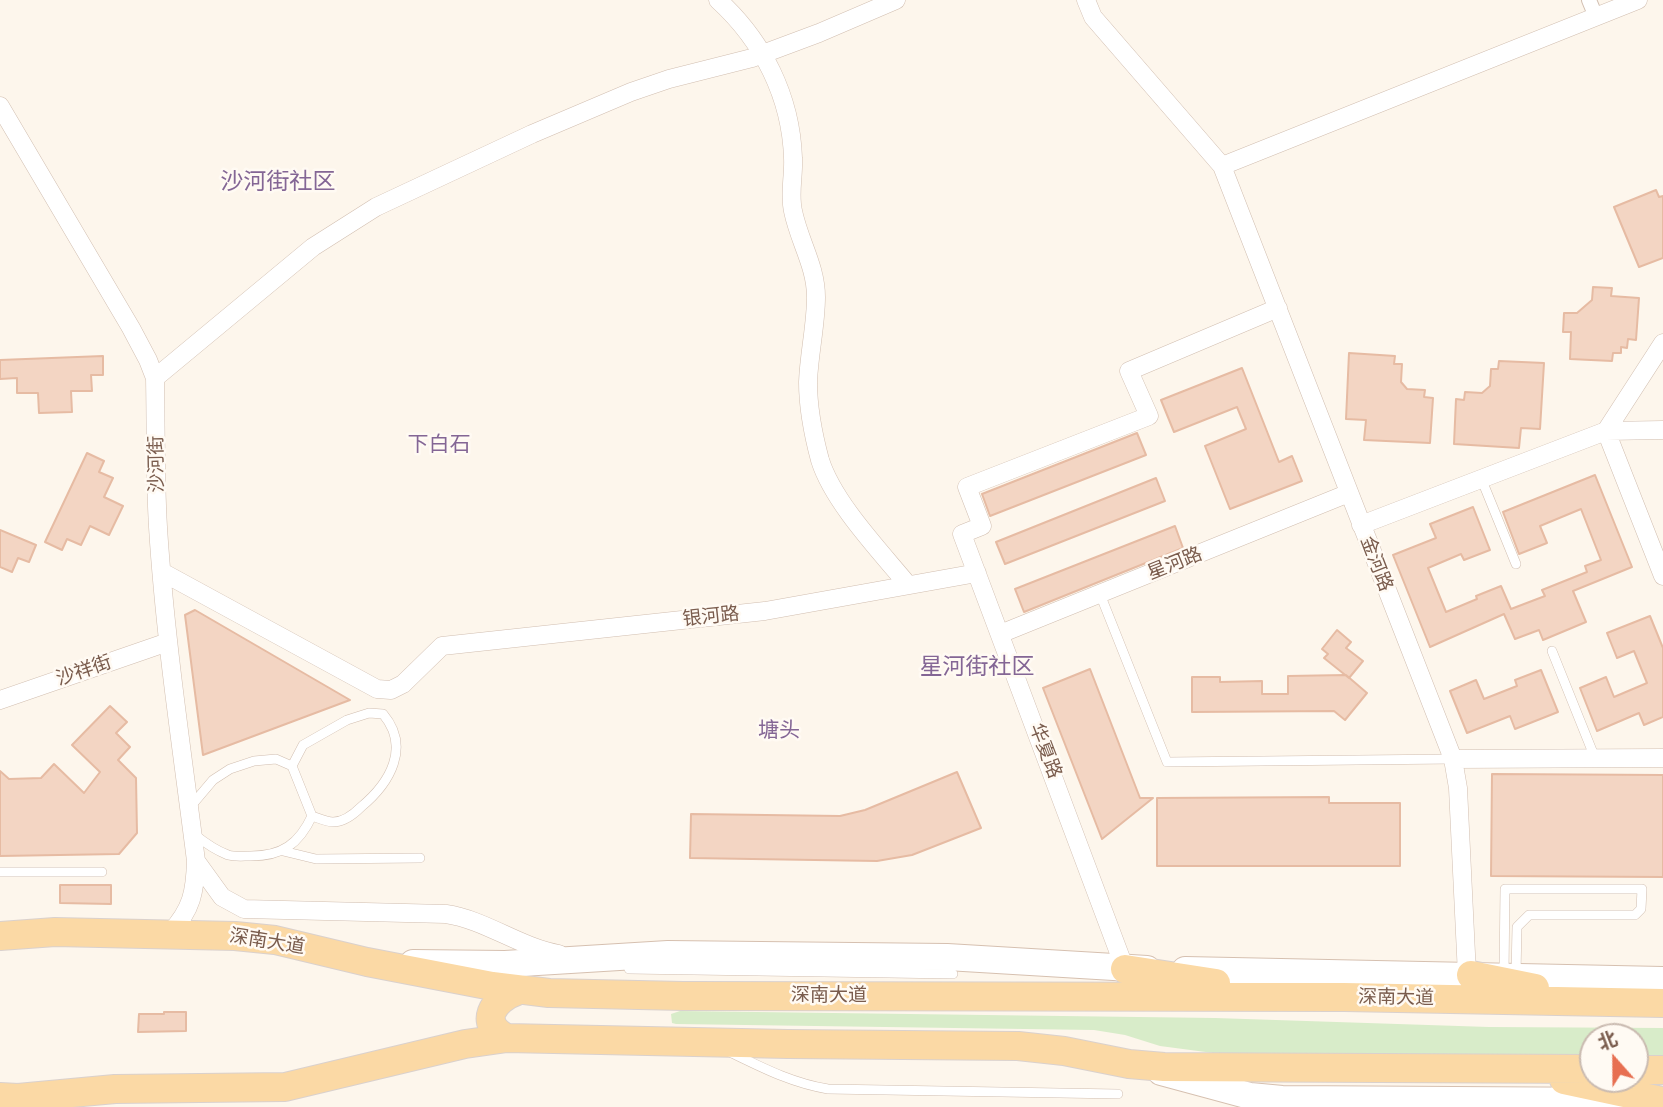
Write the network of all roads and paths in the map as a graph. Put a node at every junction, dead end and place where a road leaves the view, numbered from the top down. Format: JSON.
{"nodes":[{"id":1,"x":718,"y":0,"type":"edge"},
{"id":2,"x":895,"y":0,"type":"edge"},
{"id":3,"x":1086,"y":0,"type":"edge"},
{"id":4,"x":1638,"y":0,"type":"edge"},
{"id":5,"x":1593,"y":8,"type":"edge"},
{"id":6,"x":762,"y":54,"type":"junction"},
{"id":7,"x":0,"y":106,"type":"edge"},
{"id":8,"x":6,"y":129,"type":"edge"},
{"id":9,"x":1222,"y":166,"type":"junction"},
{"id":10,"x":1278,"y":308,"type":"junction"},
{"id":11,"x":1663,"y":343,"type":"edge"},
{"id":12,"x":155,"y":378,"type":"junction"},
{"id":13,"x":1663,"y":430,"type":"edge"},
{"id":14,"x":1606,"y":431,"type":"junction"},
{"id":15,"x":1481,"y":478,"type":"junction"},
{"id":16,"x":1349,"y":493,"type":"junction"},
{"id":17,"x":1361,"y":525,"type":"junction"},
{"id":18,"x":1516,"y":564,"type":"dead end"},
{"id":19,"x":162,"y":572,"type":"junction"},
{"id":20,"x":977,"y":573,"type":"junction"},
{"id":21,"x":1663,"y":576,"type":"edge"},
{"id":22,"x":908,"y":585,"type":"junction"},
{"id":23,"x":1100,"y":594,"type":"junction"},
{"id":24,"x":1000,"y":634,"type":"junction"},
{"id":25,"x":169,"y":642,"type":"junction"},
{"id":26,"x":1552,"y":651,"type":"dead end"},
{"id":27,"x":0,"y":700,"type":"edge"},
{"id":28,"x":1595,"y":758,"type":"junction"},
{"id":29,"x":1663,"y":758,"type":"edge"},
{"id":30,"x":1453,"y":759,"type":"junction"},
{"id":31,"x":292,"y":766,"type":"junction"},
{"id":32,"x":190,"y":807,"type":"junction"},
{"id":33,"x":312,"y":816,"type":"junction"},
{"id":34,"x":193,"y":833,"type":"junction"},
{"id":35,"x":283,"y":851,"type":"junction"},
{"id":36,"x":420,"y":858,"type":"dead end"},
{"id":37,"x":197,"y":861,"type":"junction"},
{"id":38,"x":0,"y":872,"type":"edge"},
{"id":39,"x":102,"y":872,"type":"dead end"},
{"id":40,"x":170,"y":933,"type":"junction"},
{"id":41,"x":0,"y":936,"type":"edge"},
{"id":42,"x":367,"y":962,"type":"junction"},
{"id":43,"x":602,"y":963,"type":"junction"},
{"id":44,"x":625,"y":968,"type":"dead end"},
{"id":45,"x":1125,"y":969,"type":"junction"},
{"id":46,"x":953,"y":974,"type":"dead end"},
{"id":47,"x":1469,"y":975,"type":"junction"},
{"id":48,"x":1510,"y":976,"type":"junction"},
{"id":49,"x":1663,"y":980,"type":"edge"},
{"id":50,"x":517,"y":990,"type":"junction"},
{"id":51,"x":1344,"y":997,"type":"junction"},
{"id":52,"x":1606,"y":1002,"type":"junction"},
{"id":53,"x":1663,"y":1003,"type":"edge"},
{"id":54,"x":507,"y":1038,"type":"junction"},
{"id":55,"x":710,"y":1042,"type":"junction"},
{"id":56,"x":1129,"y":1064,"type":"junction"},
{"id":57,"x":1514,"y":1068,"type":"junction"},
{"id":58,"x":1579,"y":1069,"type":"edge"},
{"id":59,"x":1118,"y":1094,"type":"dead end"},
{"id":60,"x":0,"y":1097,"type":"edge"},
{"id":61,"x":1663,"y":1101,"type":"edge"},
{"id":62,"x":1250,"y":1102,"type":"edge"}],
"edges":[{"from":1,"to":6,"type":"street"},
{"from":2,"to":6,"type":"street"},
{"from":3,"to":9,"type":"street","name":"金河路"},
{"from":4,"to":5,"type":"street"},
{"from":5,"to":9,"type":"street"},
{"from":6,"to":12,"type":"street"},
{"from":6,"to":22,"type":"street"},
{"from":7,"to":8,"type":"street","name":"沙河街"},
{"from":8,"to":12,"type":"street","name":"沙河街"},
{"from":9,"to":10,"type":"street","name":"金河路"},
{"from":10,"to":16,"type":"street","name":"金河路"},
{"from":10,"to":20,"type":"street","name":"华夏路"},
{"from":11,"to":14,"type":"street"},
{"from":12,"to":19,"type":"street","name":"沙河街"},
{"from":13,"to":14,"type":"street"},
{"from":14,"to":15,"type":"street"},
{"from":14,"to":21,"type":"street"},
{"from":15,"to":17,"type":"street"},
{"from":15,"to":18,"type":"lane"},
{"from":16,"to":17,"type":"street","name":"金河路"},
{"from":16,"to":23,"type":"street","name":"星河路"},
{"from":17,"to":30,"type":"street","name":"金河路"},
{"from":19,"to":22,"type":"street","name":"银河路"},
{"from":19,"to":25,"type":"street","name":"沙河街"},
{"from":20,"to":22,"type":"street","name":"银河路"},
{"from":20,"to":24,"type":"street","name":"华夏路"},
{"from":23,"to":24,"type":"street","name":"星河路"},
{"from":23,"to":30,"type":"lane"},
{"from":24,"to":45,"type":"street","name":"华夏路"},
{"from":25,"to":27,"type":"street","name":"沙祥街"},
{"from":25,"to":32,"type":"street","name":"沙河街"},
{"from":26,"to":28,"type":"lane"},
{"from":28,"to":29,"type":"street"},
{"from":28,"to":30,"type":"street"},
{"from":30,"to":47,"type":"street","name":"金河路"},
{"from":31,"to":32,"type":"lane"},
{"from":31,"to":33,"type":"lane"},
{"from":31,"to":33,"type":"lane"},
{"from":32,"to":34,"type":"street","name":"沙河街"},
{"from":33,"to":35,"type":"lane"},
{"from":34,"to":35,"type":"lane"},
{"from":34,"to":37,"type":"street","name":"沙河街"},
{"from":35,"to":36,"type":"lane"},
{"from":37,"to":40,"type":"street"},
{"from":37,"to":43,"type":"street"},
{"from":38,"to":39,"type":"lane"},
{"from":40,"to":41,"type":"main road","name":"深南大道"},
{"from":40,"to":42,"type":"main road","name":"深南大道"},
{"from":42,"to":43,"type":"main road"},
{"from":42,"to":50,"type":"main road","name":"深南大道"},
{"from":43,"to":45,"type":"main road"},
{"from":44,"to":46,"type":"lane"},
{"from":45,"to":47,"type":"main road"},
{"from":45,"to":51,"type":"main road"},
{"from":47,"to":48,"type":"main road"},
{"from":47,"to":52,"type":"main road"},
{"from":48,"to":48,"type":"lane"},
{"from":48,"to":49,"type":"main road"},
{"from":50,"to":51,"type":"main road","name":"深南大道"},
{"from":50,"to":54,"type":"main road"},
{"from":51,"to":52,"type":"main road","name":"深南大道"},
{"from":52,"to":53,"type":"main road","name":"深南大道"},
{"from":54,"to":55,"type":"main road"},
{"from":54,"to":60,"type":"main road"},
{"from":55,"to":56,"type":"main road"},
{"from":55,"to":59,"type":"lane"},
{"from":56,"to":57,"type":"main road"},
{"from":56,"to":62,"type":"main road"},
{"from":57,"to":58,"type":"main road"},
{"from":57,"to":61,"type":"main road"},
{"from":61,"to":62,"type":"main road"}]}
